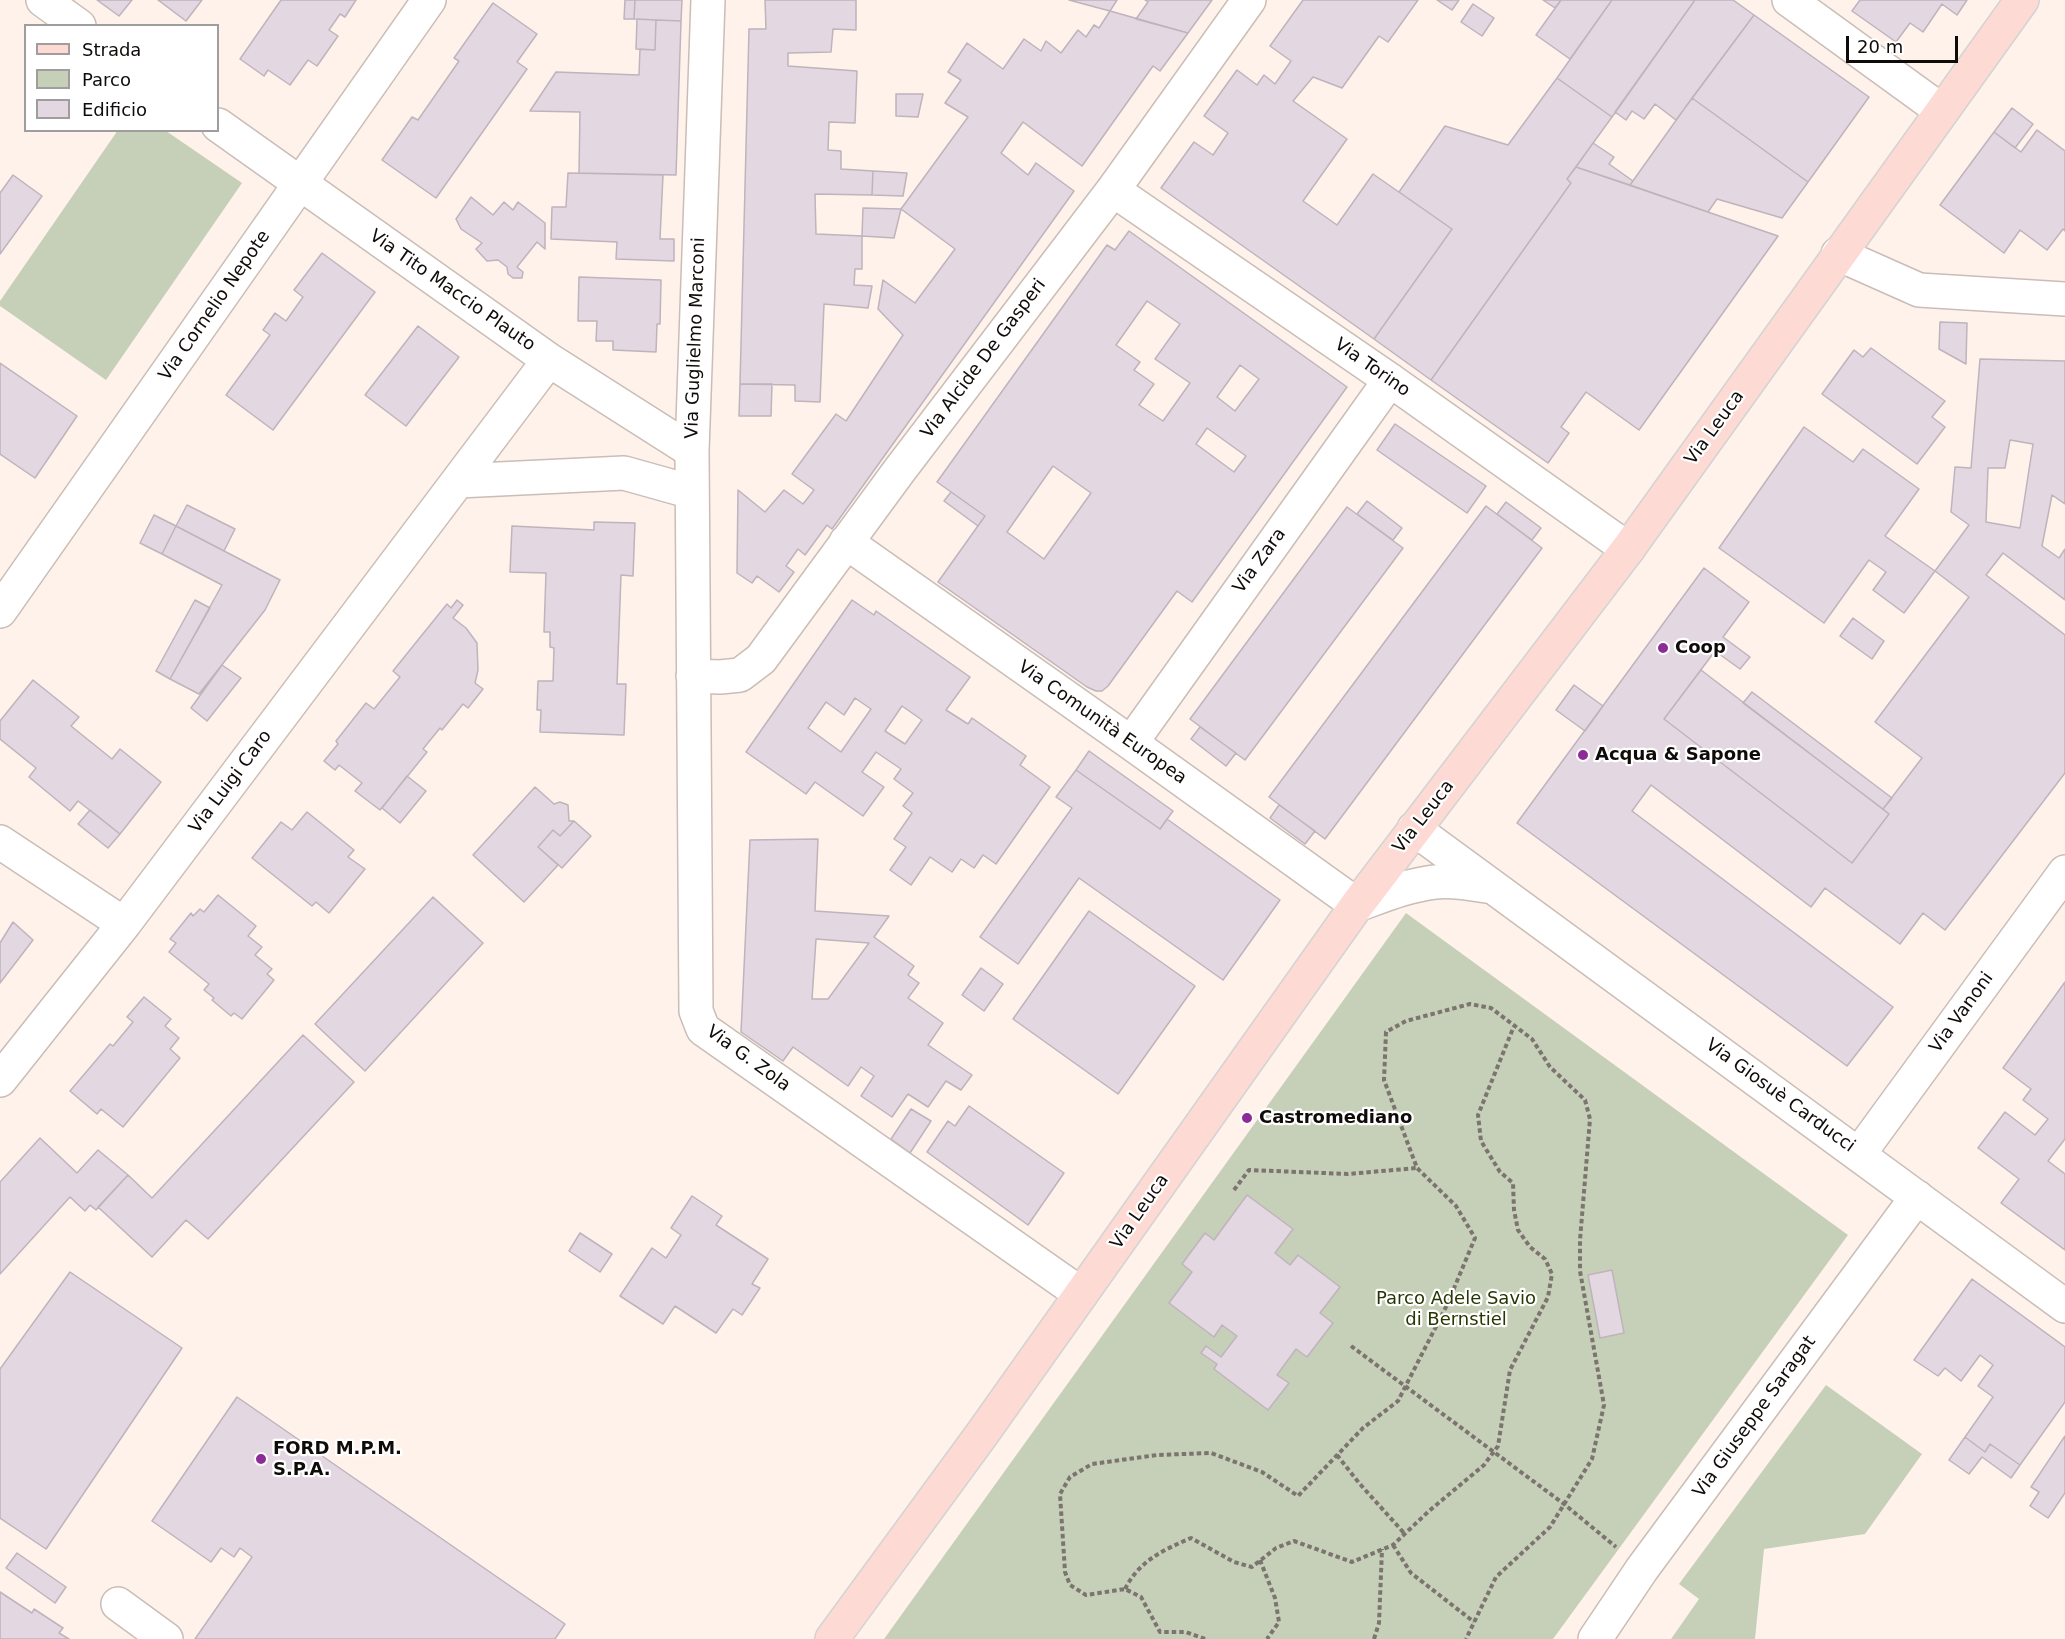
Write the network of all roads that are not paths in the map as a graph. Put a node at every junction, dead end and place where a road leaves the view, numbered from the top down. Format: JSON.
{"nodes":[{"id":1,"x":43,"y":0,"type":"edge"},
{"id":2,"x":429,"y":0,"type":"edge"},
{"id":3,"x":708,"y":0,"type":"edge"},
{"id":4,"x":1249,"y":0,"type":"edge"},
{"id":5,"x":1790,"y":0,"type":"edge"},
{"id":6,"x":2022,"y":0,"type":"edge"},
{"id":7,"x":76,"y":24,"type":"edge"},
{"id":8,"x":1942,"y":111,"type":"junction"},
{"id":9,"x":219,"y":125,"type":"edge"},
{"id":10,"x":301,"y":184,"type":"junction"},
{"id":11,"x":1113,"y":190,"type":"junction"},
{"id":12,"x":1838,"y":254,"type":"junction"},
{"id":13,"x":2065,"y":299,"type":"edge"},
{"id":14,"x":549,"y":360,"type":"junction"},
{"id":15,"x":1390,"y":380,"type":"junction"},
{"id":16,"x":692,"y":451,"type":"junction"},
{"id":17,"x":458,"y":481,"type":"junction"},
{"id":18,"x":692,"y":492,"type":"junction"},
{"id":19,"x":846,"y":542,"type":"junction"},
{"id":20,"x":1628,"y":549,"type":"junction"},
{"id":21,"x":0,"y":610,"type":"edge"},
{"id":22,"x":693,"y":676,"type":"junction"},
{"id":23,"x":1131,"y":742,"type":"junction"},
{"id":24,"x":1414,"y":829,"type":"junction"},
{"id":25,"x":0,"y":842,"type":"edge"},
{"id":26,"x":2065,"y":872,"type":"edge"},
{"id":27,"x":1495,"y":887,"type":"junction"},
{"id":28,"x":1357,"y":905,"type":"junction"},
{"id":29,"x":124,"y":924,"type":"junction"},
{"id":30,"x":0,"y":1080,"type":"edge"},
{"id":31,"x":1859,"y":1154,"type":"junction"},
{"id":32,"x":1917,"y":1197,"type":"junction"},
{"id":33,"x":1081,"y":1294,"type":"junction"},
{"id":34,"x":2065,"y":1306,"type":"edge"},
{"id":35,"x":118,"y":1604,"type":"dead end"},
{"id":36,"x":166,"y":1639,"type":"edge"},
{"id":37,"x":832,"y":1639,"type":"edge"},
{"id":38,"x":1595,"y":1639,"type":"edge"}],
"edges":[{"from":1,"to":7,"type":"street"},
{"from":2,"to":10,"type":"street","name":"Via Cornelio Nepote"},
{"from":3,"to":16,"type":"street","name":"Via Guglielmo Marconi"},
{"from":4,"to":11,"type":"street","name":"Via Alcide De Gasperi"},
{"from":5,"to":8,"type":"street"},
{"from":6,"to":8,"type":"main road","name":"Via Leuca"},
{"from":8,"to":12,"type":"main road","name":"Via Leuca"},
{"from":9,"to":10,"type":"street","name":"Via Tito Maccio Plauto"},
{"from":10,"to":14,"type":"street","name":"Via Tito Maccio Plauto"},
{"from":10,"to":21,"type":"street","name":"Via Cornelio Nepote"},
{"from":11,"to":15,"type":"street","name":"Via Torino"},
{"from":11,"to":19,"type":"street","name":"Via Alcide De Gasperi"},
{"from":12,"to":13,"type":"street"},
{"from":12,"to":20,"type":"main road","name":"Via Leuca"},
{"from":14,"to":16,"type":"street","name":"Via Tito Maccio Plauto"},
{"from":14,"to":17,"type":"street","name":"Via Luigi Caro"},
{"from":15,"to":20,"type":"street","name":"Via Torino"},
{"from":15,"to":23,"type":"street","name":"Via Zara"},
{"from":16,"to":18,"type":"street","name":"Via Guglielmo Marconi"},
{"from":17,"to":18,"type":"street"},
{"from":17,"to":29,"type":"street","name":"Via Luigi Caro"},
{"from":18,"to":22,"type":"street","name":"Via Guglielmo Marconi"},
{"from":19,"to":22,"type":"street","name":"Via Alcide De Gasperi"},
{"from":19,"to":23,"type":"street","name":"Via Comunità Europea"},
{"from":20,"to":24,"type":"main road","name":"Via Leuca"},
{"from":22,"to":33,"type":"street","name":"Via G. Zola"},
{"from":23,"to":28,"type":"street","name":"Via Comunità Europea"},
{"from":24,"to":27,"type":"street","name":"Via Giosuè Carducci"},
{"from":24,"to":28,"type":"main road","name":"Via Leuca"},
{"from":25,"to":29,"type":"street"},
{"from":26,"to":31,"type":"street","name":"Via Vanoni"},
{"from":27,"to":28,"type":"street","name":"Via Giosuè Carducci"},
{"from":27,"to":31,"type":"street","name":"Via Giosuè Carducci"},
{"from":28,"to":33,"type":"main road","name":"Via Leuca"},
{"from":29,"to":30,"type":"street","name":"Via Luigi Caro"},
{"from":31,"to":32,"type":"street","name":"Via Giosuè Carducci"},
{"from":32,"to":34,"type":"street","name":"Via Giosuè Carducci"},
{"from":32,"to":38,"type":"street","name":"Via Giuseppe Saragat"},
{"from":33,"to":37,"type":"main road","name":"Via Leuca"},
{"from":35,"to":36,"type":"street"}]}
